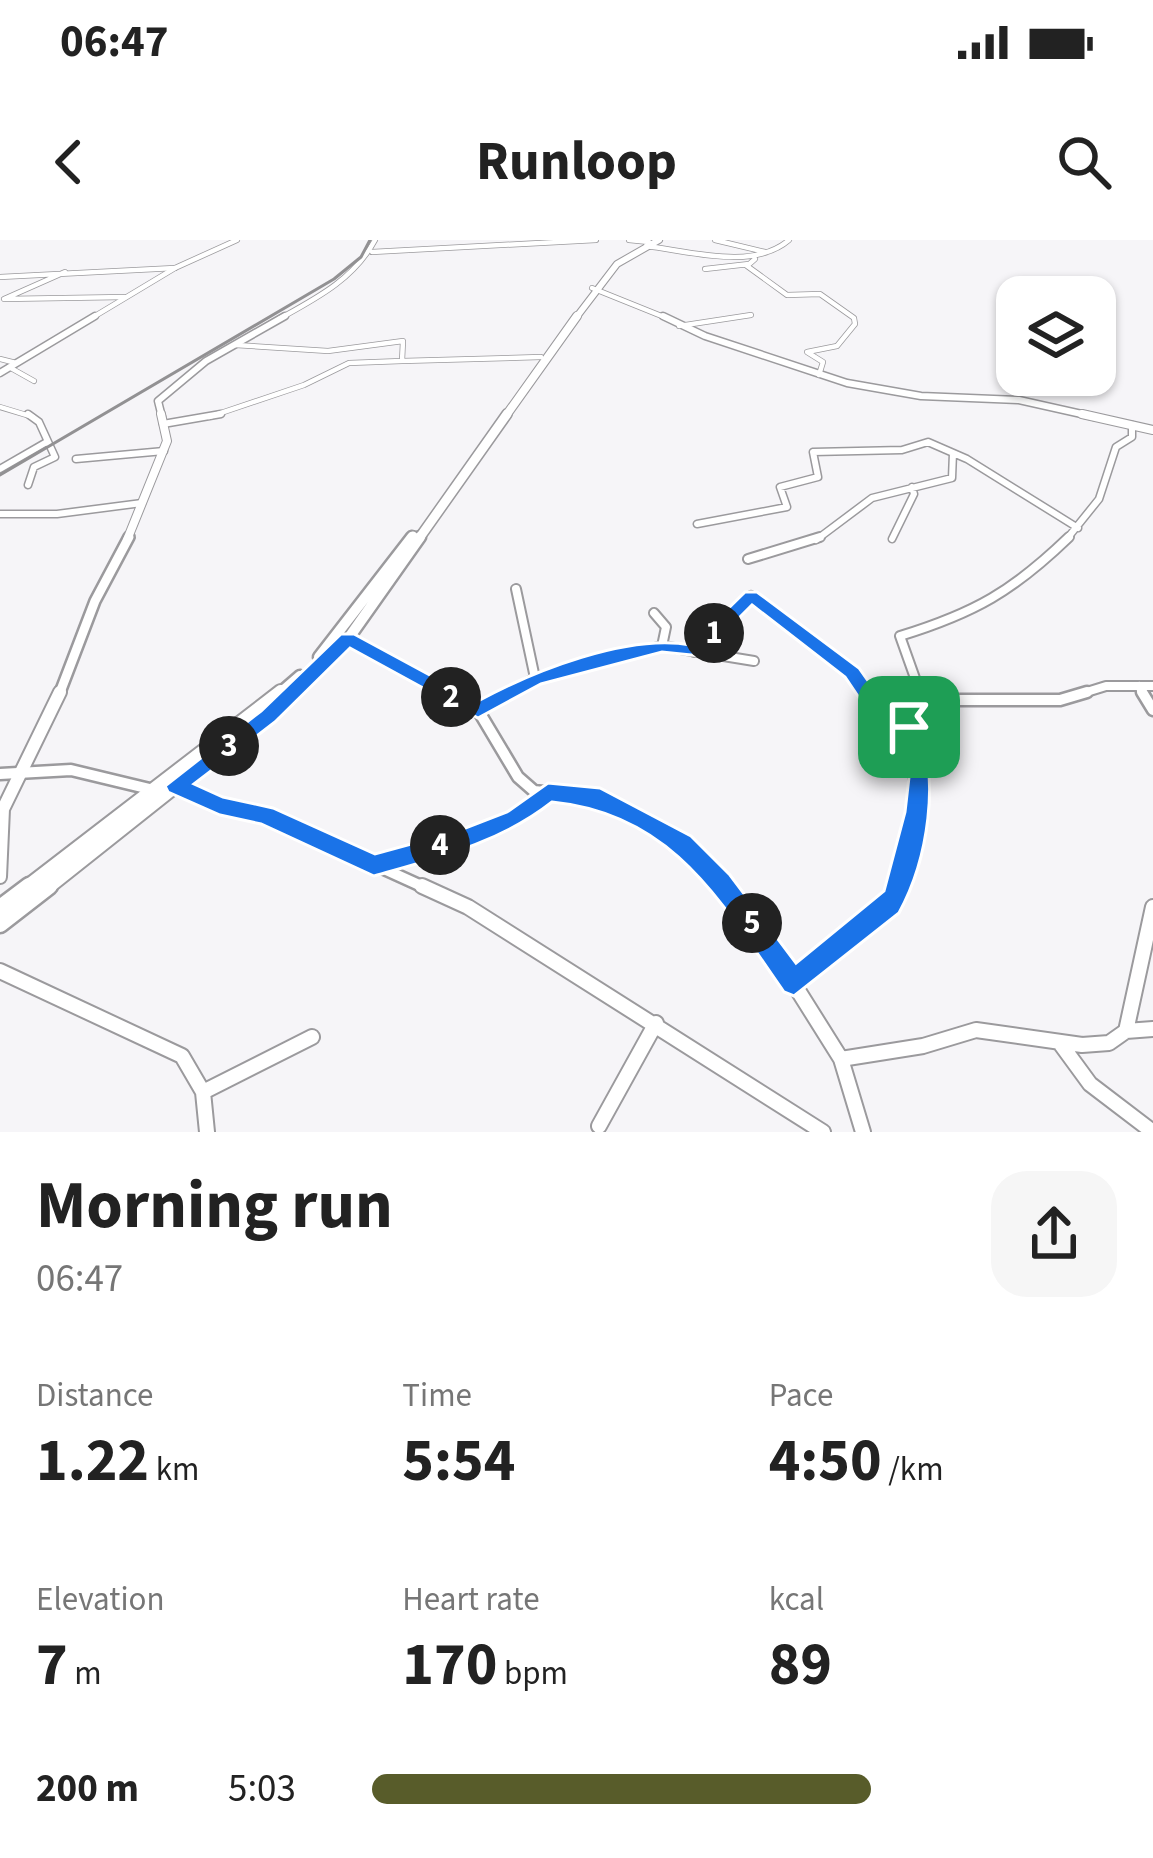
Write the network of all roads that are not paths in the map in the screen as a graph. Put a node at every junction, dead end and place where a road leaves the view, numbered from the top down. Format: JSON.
{"nodes":[{"id":1,"x":237,"y":240,"type":"edge"},
{"id":2,"x":375,"y":240,"type":"edge"},
{"id":3,"x":596,"y":240,"type":"edge"},
{"id":4,"x":629,"y":240,"type":"edge"},
{"id":5,"x":715,"y":240,"type":"edge"},
{"id":6,"x":789,"y":240,"type":"edge"},
{"id":7,"x":652,"y":242,"type":"edge"},
{"id":8,"x":372,"y":252,"type":"junction"},
{"id":9,"x":765,"y":252,"type":"junction"},
{"id":10,"x":752,"y":261,"type":"junction"},
{"id":11,"x":175,"y":268,"type":"junction"},
{"id":12,"x":705,"y":268,"type":"dead end"},
{"id":13,"x":65,"y":272,"type":"junction"},
{"id":14,"x":0,"y":278,"type":"edge"},
{"id":15,"x":594,"y":289,"type":"junction"},
{"id":16,"x":125,"y":297,"type":"junction"},
{"id":17,"x":751,"y":315,"type":"dead end"},
{"id":18,"x":679,"y":326,"type":"junction"},
{"id":19,"x":235,"y":345,"type":"junction"},
{"id":20,"x":541,"y":357,"type":"junction"},
{"id":21,"x":0,"y":359,"type":"edge"},
{"id":22,"x":402,"y":361,"type":"junction"},
{"id":23,"x":12,"y":365,"type":"junction"},
{"id":24,"x":0,"y":373,"type":"edge"},
{"id":25,"x":819,"y":375,"type":"junction"},
{"id":26,"x":34,"y":381,"type":"dead end"},
{"id":27,"x":0,"y":407,"type":"edge"},
{"id":28,"x":163,"y":424,"type":"junction"},
{"id":29,"x":1132,"y":425,"type":"junction"},
{"id":30,"x":1153,"y":430,"type":"edge"},
{"id":31,"x":45,"y":443,"type":"junction"},
{"id":32,"x":164,"y":451,"type":"junction"},
{"id":33,"x":953,"y":453,"type":"junction"},
{"id":34,"x":76,"y":459,"type":"dead end"},
{"id":35,"x":0,"y":469,"type":"edge"},
{"id":36,"x":28,"y":485,"type":"dead end"},
{"id":37,"x":912,"y":487,"type":"junction"},
{"id":38,"x":142,"y":503,"type":"junction"},
{"id":39,"x":0,"y":514,"type":"edge"},
{"id":40,"x":697,"y":524,"type":"dead end"},
{"id":41,"x":1078,"y":528,"type":"junction"},
{"id":42,"x":892,"y":539,"type":"dead end"},
{"id":43,"x":748,"y":559,"type":"dead end"},
{"id":44,"x":516,"y":590,"type":"dead end"},
{"id":45,"x":368,"y":605,"type":"junction"},
{"id":46,"x":654,"y":613,"type":"dead end"},
{"id":47,"x":348,"y":639,"type":"junction"},
{"id":48,"x":662,"y":646,"type":"junction"},
{"id":49,"x":694,"y":652,"type":"junction"},
{"id":50,"x":754,"y":661,"type":"dead end"},
{"id":51,"x":535,"y":678,"type":"junction"},
{"id":52,"x":1138,"y":686,"type":"junction"},
{"id":53,"x":1153,"y":686,"type":"edge"},
{"id":54,"x":923,"y":700,"type":"junction"},
{"id":55,"x":478,"y":710,"type":"junction"},
{"id":56,"x":1153,"y":710,"type":"edge"},
{"id":57,"x":909,"y":727,"type":"junction"},
{"id":58,"x":11,"y":775,"type":"edge"},
{"id":59,"x":176,"y":786,"type":"junction"},
{"id":60,"x":0,"y":788,"type":"edge"},
{"id":61,"x":155,"y":790,"type":"junction"},
{"id":62,"x":548,"y":793,"type":"junction"},
{"id":63,"x":2,"y":810,"type":"edge"},
{"id":64,"x":374,"y":865,"type":"junction"},
{"id":65,"x":0,"y":877,"type":"edge"},
{"id":66,"x":1153,"y":907,"type":"edge"},
{"id":67,"x":0,"y":908,"type":"edge"},
{"id":68,"x":0,"y":924,"type":"edge"},
{"id":69,"x":1150,"y":929,"type":"edge"},
{"id":70,"x":0,"y":971,"type":"edge"},
{"id":71,"x":794,"y":982,"type":"junction"},
{"id":72,"x":656,"y":1023,"type":"junction"},
{"id":73,"x":1153,"y":1029,"type":"edge"},
{"id":74,"x":1126,"y":1031,"type":"junction"},
{"id":75,"x":313,"y":1037,"type":"dead end"},
{"id":76,"x":1060,"y":1043,"type":"junction"},
{"id":77,"x":841,"y":1059,"type":"junction"},
{"id":78,"x":203,"y":1092,"type":"junction"},
{"id":79,"x":599,"y":1126,"type":"dead end"},
{"id":80,"x":207,"y":1132,"type":"edge"},
{"id":81,"x":823,"y":1132,"type":"edge"},
{"id":82,"x":863,"y":1132,"type":"edge"},
{"id":83,"x":1153,"y":1132,"type":"edge"}],
"edges":[{"from":1,"to":11,"type":"street"},
{"from":2,"to":8,"type":"street"},
{"from":3,"to":8,"type":"street"},
{"from":4,"to":7,"type":"street"},
{"from":5,"to":9,"type":"street"},
{"from":6,"to":9,"type":"street"},
{"from":7,"to":10,"type":"street"},
{"from":7,"to":15,"type":"main road"},
{"from":8,"to":19,"type":"street"},
{"from":9,"to":10,"type":"street"},
{"from":10,"to":12,"type":"street"},
{"from":10,"to":25,"type":"street"},
{"from":11,"to":13,"type":"street"},
{"from":11,"to":16,"type":"street"},
{"from":13,"to":14,"type":"street"},
{"from":13,"to":16,"type":"street"},
{"from":15,"to":18,"type":"street"},
{"from":15,"to":20,"type":"main road"},
{"from":15,"to":45,"type":"main road"},
{"from":16,"to":23,"type":"street"},
{"from":17,"to":18,"type":"street"},
{"from":18,"to":25,"type":"street"},
{"from":19,"to":22,"type":"street"},
{"from":19,"to":28,"type":"street"},
{"from":20,"to":22,"type":"street"},
{"from":20,"to":45,"type":"main road"},
{"from":21,"to":23,"type":"street"},
{"from":22,"to":28,"type":"street"},
{"from":23,"to":24,"type":"street"},
{"from":23,"to":26,"type":"street"},
{"from":25,"to":29,"type":"street"},
{"from":27,"to":31,"type":"street"},
{"from":28,"to":32,"type":"street"},
{"from":29,"to":30,"type":"street"},
{"from":29,"to":41,"type":"street"},
{"from":31,"to":35,"type":"street"},
{"from":31,"to":36,"type":"street"},
{"from":32,"to":34,"type":"street"},
{"from":32,"to":38,"type":"street"},
{"from":33,"to":37,"type":"street"},
{"from":33,"to":40,"type":"street"},
{"from":33,"to":41,"type":"street"},
{"from":37,"to":42,"type":"street"},
{"from":37,"to":43,"type":"street"},
{"from":38,"to":39,"type":"street"},
{"from":38,"to":58,"type":"street"},
{"from":41,"to":54,"type":"street"},
{"from":44,"to":51,"type":"street"},
{"from":45,"to":47,"type":"main road"},
{"from":45,"to":61,"type":"main road"},
{"from":46,"to":48,"type":"street"},
{"from":47,"to":55,"type":"street"},
{"from":47,"to":59,"type":"main road"},
{"from":48,"to":49,"type":"street"},
{"from":48,"to":51,"type":"street"},
{"from":49,"to":50,"type":"street"},
{"from":49,"to":57,"type":"street"},
{"from":51,"to":55,"type":"street"},
{"from":52,"to":53,"type":"street"},
{"from":52,"to":54,"type":"street"},
{"from":52,"to":56,"type":"street"},
{"from":54,"to":57,"type":"street"},
{"from":55,"to":62,"type":"street"},
{"from":57,"to":71,"type":"street"},
{"from":58,"to":60,"type":"street"},
{"from":58,"to":61,"type":"street"},
{"from":58,"to":63,"type":"street"},
{"from":59,"to":64,"type":"street"},
{"from":59,"to":68,"type":"main road"},
{"from":61,"to":67,"type":"main road"},
{"from":62,"to":64,"type":"street"},
{"from":62,"to":71,"type":"street"},
{"from":63,"to":65,"type":"street"},
{"from":64,"to":72,"type":"street"},
{"from":66,"to":69,"type":"street"},
{"from":69,"to":74,"type":"street"},
{"from":70,"to":78,"type":"street"},
{"from":71,"to":77,"type":"street"},
{"from":72,"to":79,"type":"street"},
{"from":72,"to":81,"type":"street"},
{"from":73,"to":74,"type":"street"},
{"from":74,"to":76,"type":"street"},
{"from":75,"to":78,"type":"street"},
{"from":76,"to":77,"type":"street"},
{"from":76,"to":83,"type":"street"},
{"from":77,"to":82,"type":"street"},
{"from":78,"to":80,"type":"street"}]}
